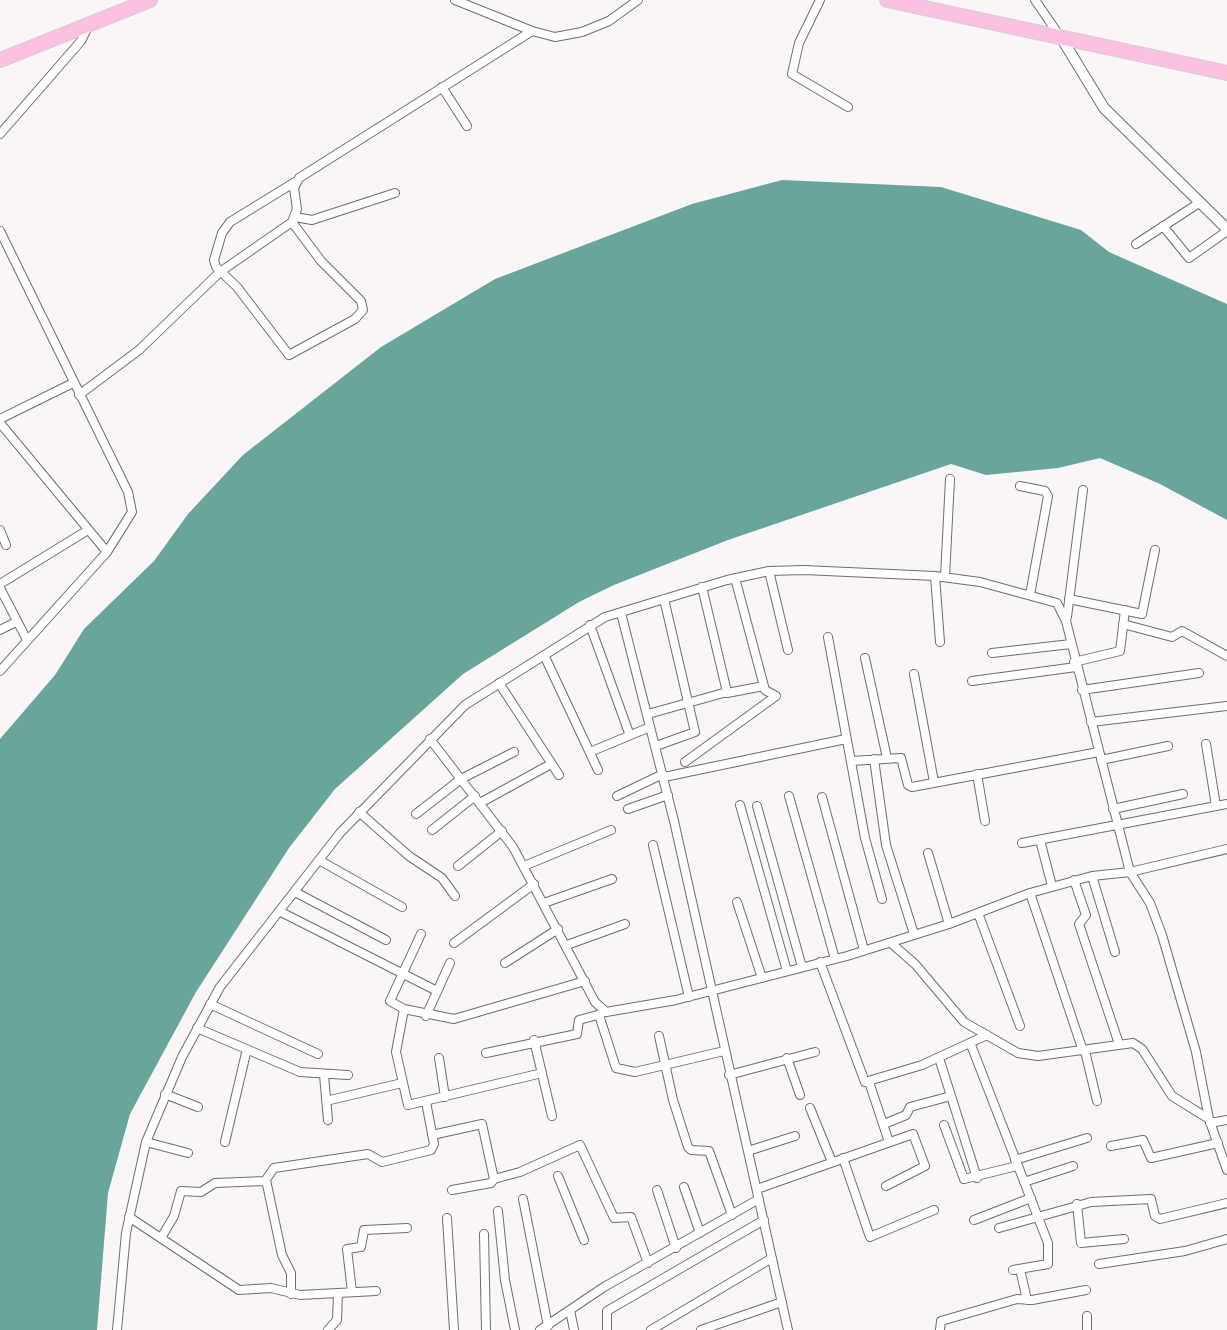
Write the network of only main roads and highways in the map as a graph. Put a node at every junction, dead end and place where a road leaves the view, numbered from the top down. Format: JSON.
{"nodes":[{"id":1,"x":150,"y":0,"type":"edge"},
{"id":2,"x":887,"y":0,"type":"edge"},
{"id":3,"x":0,"y":60,"type":"edge"},
{"id":4,"x":1227,"y":73,"type":"edge"}],
"edges":[{"from":1,"to":3,"type":"highway"},
{"from":2,"to":4,"type":"highway"}]}
